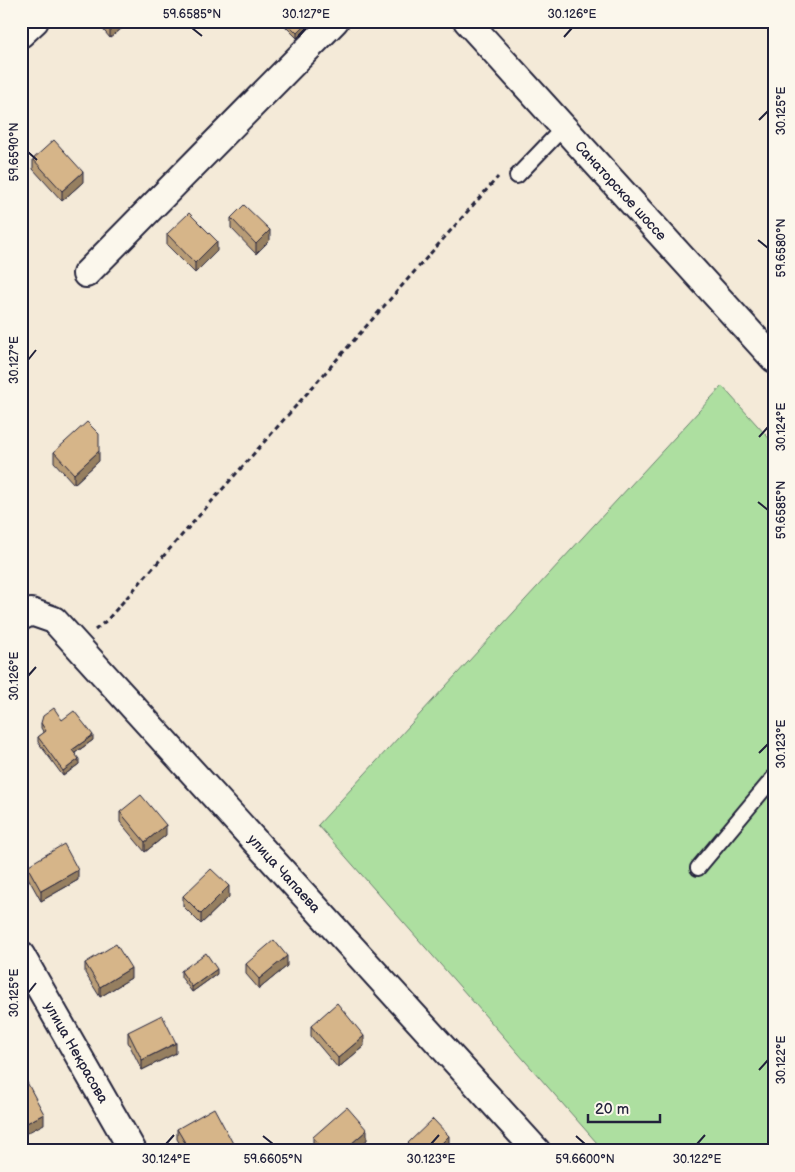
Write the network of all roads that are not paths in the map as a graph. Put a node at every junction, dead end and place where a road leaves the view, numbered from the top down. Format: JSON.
{"nodes":[{"id":1,"x":36,"y":21,"type":"edge"},
{"id":2,"x":335,"y":21,"type":"edge"},
{"id":3,"x":467,"y":21,"type":"edge"},
{"id":4,"x":21,"y":34,"type":"edge"},
{"id":5,"x":563,"y":128,"type":"junction"},
{"id":6,"x":517,"y":176,"type":"dead end"},
{"id":7,"x":86,"y":274,"type":"dead end"},
{"id":8,"x":774,"y":359,"type":"edge"},
{"id":9,"x":21,"y":617,"type":"edge"},
{"id":10,"x":774,"y":777,"type":"edge"},
{"id":11,"x":698,"y":868,"type":"dead end"},
{"id":12,"x":21,"y":955,"type":"edge"},
{"id":13,"x":133,"y":1151,"type":"edge"},
{"id":14,"x":537,"y":1151,"type":"edge"}],
"edges":[{"from":1,"to":4,"type":"street"},
{"from":2,"to":7,"type":"street"},
{"from":3,"to":5,"type":"street","name":"Санаторское шоссе"},
{"from":5,"to":6,"type":"lane"},
{"from":5,"to":8,"type":"street","name":"Санаторское шоссе"},
{"from":9,"to":14,"type":"street","name":"улица Чапаева"},
{"from":10,"to":11,"type":"lane"},
{"from":12,"to":13,"type":"street","name":"улица Некрасова"}]}
